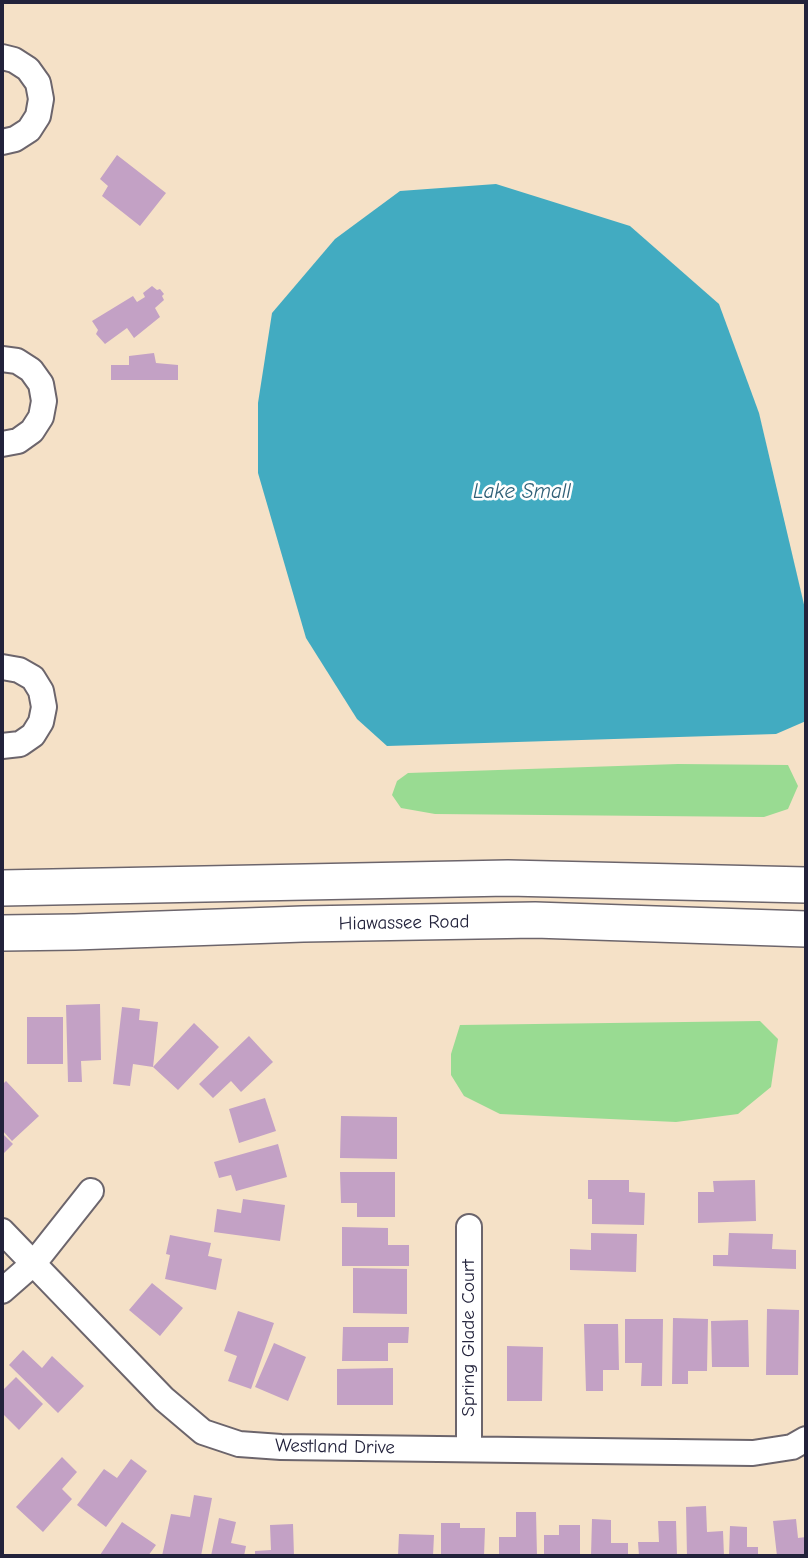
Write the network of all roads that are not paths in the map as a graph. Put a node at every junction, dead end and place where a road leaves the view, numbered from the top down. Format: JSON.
{"nodes":[{"id":1,"x":2,"y":57,"type":"edge"},
{"id":2,"x":2,"y":142,"type":"edge"},
{"id":3,"x":2,"y":359,"type":"edge"},
{"id":4,"x":2,"y":444,"type":"edge"},
{"id":5,"x":2,"y":667,"type":"edge"},
{"id":6,"x":2,"y":747,"type":"edge"},
{"id":7,"x":806,"y":885,"type":"edge"},
{"id":8,"x":2,"y":888,"type":"edge"},
{"id":9,"x":806,"y":929,"type":"edge"},
{"id":10,"x":2,"y":933,"type":"edge"},
{"id":11,"x":90,"y":1191,"type":"dead end"},
{"id":12,"x":469,"y":1227,"type":"dead end"},
{"id":13,"x":2,"y":1231,"type":"edge"},
{"id":14,"x":34,"y":1263,"type":"junction"},
{"id":15,"x":2,"y":1291,"type":"edge"},
{"id":16,"x":806,"y":1439,"type":"edge"},
{"id":17,"x":469,"y":1449,"type":"junction"}],
"edges":[{"from":1,"to":2,"type":"street"},
{"from":3,"to":4,"type":"street"},
{"from":5,"to":6,"type":"street"},
{"from":7,"to":8,"type":"street"},
{"from":9,"to":10,"type":"street","name":"Hiawassee Road"},
{"from":11,"to":14,"type":"street"},
{"from":12,"to":17,"type":"street","name":"Spring Glade Court"},
{"from":13,"to":14,"type":"street","name":"Westland Drive"},
{"from":14,"to":15,"type":"street"},
{"from":14,"to":17,"type":"street","name":"Westland Drive"},
{"from":16,"to":17,"type":"street","name":"Westland Drive"}]}
